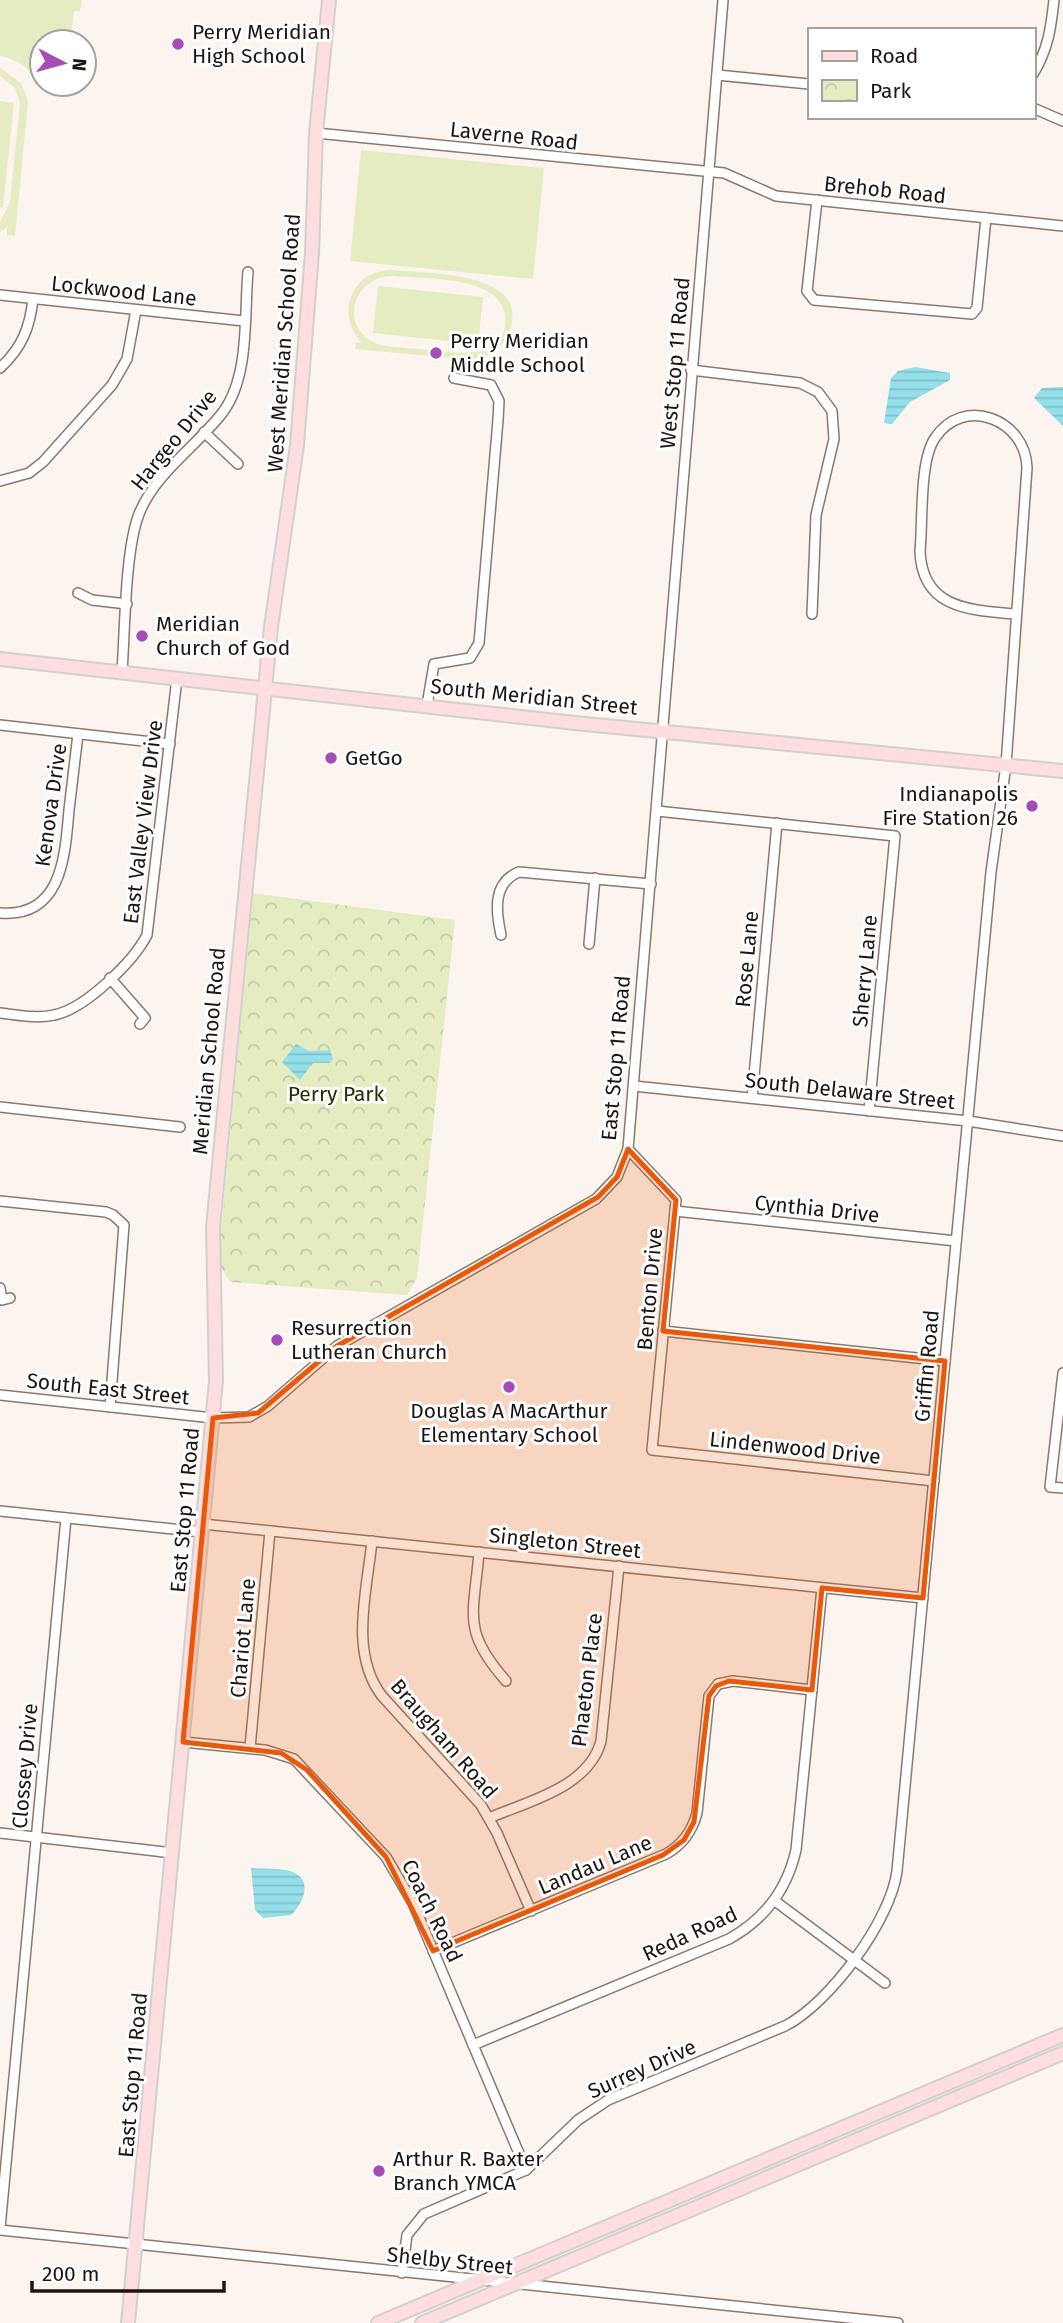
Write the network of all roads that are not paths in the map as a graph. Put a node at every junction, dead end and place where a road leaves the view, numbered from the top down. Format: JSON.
{"nodes":[{"id":1,"x":329,"y":0,"type":"edge"},
{"id":2,"x":723,"y":0,"type":"edge"},
{"id":3,"x":1054,"y":0,"type":"edge"},
{"id":4,"x":1035,"y":71,"type":"edge"},
{"id":5,"x":717,"y":75,"type":"junction"},
{"id":6,"x":808,"y":84,"type":"edge"},
{"id":7,"x":1035,"y":109,"type":"edge"},
{"id":8,"x":1063,"y":121,"type":"edge"},
{"id":9,"x":316,"y":133,"type":"junction"},
{"id":10,"x":709,"y":171,"type":"junction"},
{"id":11,"x":817,"y":200,"type":"junction"},
{"id":12,"x":986,"y":218,"type":"junction"},
{"id":13,"x":1063,"y":226,"type":"edge"},
{"id":14,"x":248,"y":272,"type":"dead end"},
{"id":15,"x":0,"y":295,"type":"edge"},
{"id":16,"x":33,"y":299,"type":"junction"},
{"id":17,"x":136,"y":310,"type":"junction"},
{"id":18,"x":244,"y":321,"type":"junction"},
{"id":19,"x":0,"y":368,"type":"edge"},
{"id":20,"x":691,"y":370,"type":"junction"},
{"id":21,"x":454,"y":378,"type":"dead end"},
{"id":22,"x":204,"y":432,"type":"junction"},
{"id":23,"x":239,"y":464,"type":"dead end"},
{"id":24,"x":0,"y":481,"type":"edge"},
{"id":25,"x":78,"y":593,"type":"dead end"},
{"id":26,"x":127,"y":604,"type":"junction"},
{"id":27,"x":812,"y":614,"type":"dead end"},
{"id":28,"x":1015,"y":614,"type":"junction"},
{"id":29,"x":0,"y":659,"type":"edge"},
{"id":30,"x":122,"y":672,"type":"junction"},
{"id":31,"x":177,"y":678,"type":"junction"},
{"id":32,"x":266,"y":688,"type":"junction"},
{"id":33,"x":427,"y":705,"type":"junction"},
{"id":34,"x":0,"y":726,"type":"edge"},
{"id":35,"x":663,"y":729,"type":"junction"},
{"id":36,"x":78,"y":734,"type":"junction"},
{"id":37,"x":170,"y":744,"type":"junction"},
{"id":38,"x":1006,"y":765,"type":"junction"},
{"id":39,"x":1063,"y":771,"type":"edge"},
{"id":40,"x":657,"y":811,"type":"junction"},
{"id":41,"x":777,"y":823,"type":"junction"},
{"id":42,"x":595,"y":878,"type":"junction"},
{"id":43,"x":650,"y":884,"type":"junction"},
{"id":44,"x":0,"y":913,"type":"edge"},
{"id":45,"x":501,"y":935,"type":"dead end"},
{"id":46,"x":589,"y":944,"type":"dead end"},
{"id":47,"x":110,"y":978,"type":"junction"},
{"id":48,"x":0,"y":1013,"type":"edge"},
{"id":49,"x":140,"y":1024,"type":"dead end"},
{"id":50,"x":634,"y":1086,"type":"junction"},
{"id":51,"x":752,"y":1098,"type":"junction"},
{"id":52,"x":0,"y":1107,"type":"edge"},
{"id":53,"x":869,"y":1111,"type":"junction"},
{"id":54,"x":968,"y":1121,"type":"junction"},
{"id":55,"x":180,"y":1127,"type":"dead end"},
{"id":56,"x":1063,"y":1136,"type":"edge"},
{"id":57,"x":628,"y":1149,"type":"junction"},
{"id":58,"x":0,"y":1201,"type":"edge"},
{"id":59,"x":675,"y":1211,"type":"junction"},
{"id":60,"x":956,"y":1241,"type":"junction"},
{"id":61,"x":0,"y":1288,"type":"edge"},
{"id":62,"x":10,"y":1298,"type":"dead end"},
{"id":63,"x":663,"y":1331,"type":"junction"},
{"id":64,"x":945,"y":1361,"type":"junction"},
{"id":65,"x":1063,"y":1373,"type":"edge"},
{"id":66,"x":0,"y":1395,"type":"edge"},
{"id":67,"x":110,"y":1407,"type":"junction"},
{"id":68,"x":213,"y":1418,"type":"junction"},
{"id":69,"x":652,"y":1450,"type":"joint"},
{"id":70,"x":934,"y":1481,"type":"junction"},
{"id":71,"x":1063,"y":1489,"type":"edge"},
{"id":72,"x":0,"y":1511,"type":"edge"},
{"id":73,"x":66,"y":1518,"type":"junction"},
{"id":74,"x":203,"y":1528,"type":"junction"},
{"id":75,"x":270,"y":1531,"type":"junction"},
{"id":76,"x":372,"y":1541,"type":"junction"},
{"id":77,"x":479,"y":1552,"type":"junction"},
{"id":78,"x":619,"y":1566,"type":"junction"},
{"id":79,"x":822,"y":1588,"type":"junction"},
{"id":80,"x":923,"y":1598,"type":"junction"},
{"id":81,"x":506,"y":1681,"type":"dead end"},
{"id":82,"x":812,"y":1690,"type":"junction"},
{"id":83,"x":183,"y":1742,"type":"junction"},
{"id":84,"x":250,"y":1748,"type":"junction"},
{"id":85,"x":489,"y":1818,"type":"junction"},
{"id":86,"x":0,"y":1833,"type":"edge"},
{"id":87,"x":36,"y":1838,"type":"junction"},
{"id":88,"x":173,"y":1853,"type":"junction"},
{"id":89,"x":775,"y":1901,"type":"junction"},
{"id":90,"x":531,"y":1911,"type":"junction"},
{"id":91,"x":433,"y":1951,"type":"junction"},
{"id":92,"x":853,"y":1959,"type":"junction"},
{"id":93,"x":885,"y":1983,"type":"dead end"},
{"id":94,"x":1063,"y":2035,"type":"edge"},
{"id":95,"x":473,"y":2045,"type":"junction"},
{"id":96,"x":1063,"y":2053,"type":"edge"},
{"id":97,"x":526,"y":2170,"type":"junction"},
{"id":98,"x":0,"y":2229,"type":"edge"},
{"id":99,"x":136,"y":2246,"type":"junction"},
{"id":100,"x":402,"y":2273,"type":"junction"},
{"id":101,"x":479,"y":2281,"type":"junction"},
{"id":102,"x":514,"y":2285,"type":"junction"},
{"id":103,"x":128,"y":2323,"type":"edge"},
{"id":104,"x":379,"y":2323,"type":"edge"},
{"id":105,"x":422,"y":2323,"type":"edge"},
{"id":106,"x":898,"y":2323,"type":"edge"}],
"edges":[{"from":1,"to":9,"type":"main road","name":"West Meridian School Road"},
{"from":2,"to":5,"type":"street","name":"West Stop 11 Road"},
{"from":3,"to":4,"type":"street"},
{"from":5,"to":6,"type":"street"},
{"from":5,"to":10,"type":"street","name":"West Stop 11 Road"},
{"from":7,"to":8,"type":"street"},
{"from":9,"to":10,"type":"street","name":"Laverne Road"},
{"from":9,"to":32,"type":"main road","name":"West Meridian School Road"},
{"from":10,"to":11,"type":"street","name":"Brehob Road"},
{"from":10,"to":20,"type":"street","name":"West Stop 11 Road"},
{"from":11,"to":12,"type":"street","name":"Brehob Road"},
{"from":11,"to":12,"type":"street"},
{"from":12,"to":13,"type":"street","name":"Brehob Road"},
{"from":14,"to":18,"type":"street","name":"Hargeo Drive"},
{"from":15,"to":16,"type":"street","name":"Lockwood Lane"},
{"from":16,"to":17,"type":"street","name":"Lockwood Lane"},
{"from":16,"to":19,"type":"street"},
{"from":17,"to":18,"type":"street","name":"Lockwood Lane"},
{"from":17,"to":24,"type":"street"},
{"from":18,"to":22,"type":"street","name":"Hargeo Drive"},
{"from":20,"to":27,"type":"street"},
{"from":20,"to":35,"type":"street","name":"West Stop 11 Road"},
{"from":21,"to":33,"type":"street"},
{"from":22,"to":23,"type":"street"},
{"from":22,"to":26,"type":"street","name":"Hargeo Drive"},
{"from":25,"to":26,"type":"street"},
{"from":26,"to":30,"type":"street","name":"Hargeo Drive"},
{"from":28,"to":28,"type":"street","name":"Griffin Road"},
{"from":28,"to":38,"type":"street","name":"Griffin Road"},
{"from":29,"to":30,"type":"main road","name":"South Meridian Street"},
{"from":30,"to":31,"type":"main road","name":"South Meridian Street"},
{"from":31,"to":32,"type":"main road","name":"South Meridian Street"},
{"from":31,"to":37,"type":"street","name":"East Valley View Drive"},
{"from":32,"to":33,"type":"main road","name":"South Meridian Street"},
{"from":32,"to":68,"type":"main road","name":"Meridian School Road"},
{"from":33,"to":35,"type":"main road","name":"South Meridian Street"},
{"from":34,"to":36,"type":"street"},
{"from":35,"to":38,"type":"main road","name":"South Meridian Street"},
{"from":35,"to":40,"type":"street","name":"East Stop 11 Road"},
{"from":36,"to":37,"type":"street"},
{"from":36,"to":44,"type":"street","name":"Kenova Drive"},
{"from":37,"to":47,"type":"street","name":"East Valley View Drive"},
{"from":38,"to":39,"type":"main road","name":"South Meridian Street"},
{"from":38,"to":54,"type":"street","name":"Griffin Road"},
{"from":40,"to":41,"type":"street"},
{"from":40,"to":43,"type":"street","name":"East Stop 11 Road"},
{"from":41,"to":51,"type":"street","name":"Rose Lane"},
{"from":41,"to":53,"type":"street","name":"Sherry Lane"},
{"from":42,"to":43,"type":"street"},
{"from":42,"to":45,"type":"street"},
{"from":42,"to":46,"type":"street"},
{"from":43,"to":50,"type":"street","name":"East Stop 11 Road"},
{"from":47,"to":48,"type":"street","name":"East Valley View Drive"},
{"from":47,"to":49,"type":"street"},
{"from":50,"to":51,"type":"street","name":"South Delaware Street"},
{"from":50,"to":57,"type":"street","name":"East Stop 11 Road"},
{"from":51,"to":53,"type":"street","name":"South Delaware Street"},
{"from":52,"to":55,"type":"street"},
{"from":53,"to":54,"type":"street","name":"South Delaware Street"},
{"from":54,"to":56,"type":"street","name":"South Delaware Street"},
{"from":54,"to":60,"type":"street","name":"Griffin Road"},
{"from":57,"to":59,"type":"street","name":"Benton Drive"},
{"from":57,"to":68,"type":"street","name":"East Stop 11 Road"},
{"from":58,"to":67,"type":"street"},
{"from":59,"to":60,"type":"street","name":"Cynthia Drive"},
{"from":59,"to":63,"type":"street","name":"Benton Drive"},
{"from":60,"to":64,"type":"street","name":"Griffin Road"},
{"from":61,"to":62,"type":"street"},
{"from":63,"to":64,"type":"street"},
{"from":63,"to":69,"type":"street","name":"Benton Drive"},
{"from":64,"to":70,"type":"street","name":"Griffin Road"},
{"from":65,"to":71,"type":"street"},
{"from":66,"to":67,"type":"street","name":"South East Street"},
{"from":67,"to":68,"type":"street","name":"South East Street"},
{"from":68,"to":74,"type":"main road","name":"East Stop 11 Road"},
{"from":69,"to":70,"type":"street","name":"Lindenwood Drive"},
{"from":70,"to":80,"type":"street","name":"Griffin Road"},
{"from":72,"to":73,"type":"street","name":"Singleton Street"},
{"from":73,"to":74,"type":"street","name":"Singleton Street"},
{"from":73,"to":87,"type":"street","name":"Clossey Drive"},
{"from":74,"to":75,"type":"street","name":"Singleton Street"},
{"from":74,"to":83,"type":"main road","name":"East Stop 11 Road"},
{"from":75,"to":76,"type":"street","name":"Singleton Street"},
{"from":75,"to":84,"type":"street","name":"Chariot Lane"},
{"from":76,"to":77,"type":"street","name":"Singleton Street"},
{"from":76,"to":85,"type":"street","name":"Braugham Road"},
{"from":77,"to":78,"type":"street","name":"Singleton Street"},
{"from":77,"to":81,"type":"street"},
{"from":78,"to":79,"type":"street","name":"Singleton Street"},
{"from":78,"to":85,"type":"street","name":"Phaeton Place"},
{"from":79,"to":80,"type":"street","name":"Singleton Street"},
{"from":79,"to":82,"type":"street","name":"Reda Road"},
{"from":80,"to":92,"type":"street","name":"Griffin Road"},
{"from":82,"to":89,"type":"street","name":"Reda Road"},
{"from":82,"to":90,"type":"street","name":"Landau Lane"},
{"from":83,"to":84,"type":"street","name":"Coach Road"},
{"from":83,"to":88,"type":"main road","name":"East Stop 11 Road"},
{"from":84,"to":91,"type":"street","name":"Coach Road"},
{"from":85,"to":90,"type":"street","name":"Braugham Road"},
{"from":86,"to":87,"type":"street"},
{"from":87,"to":88,"type":"street"},
{"from":87,"to":98,"type":"street","name":"Clossey Drive"},
{"from":88,"to":99,"type":"main road","name":"East Stop 11 Road"},
{"from":89,"to":92,"type":"street"},
{"from":89,"to":95,"type":"street","name":"Reda Road"},
{"from":90,"to":91,"type":"street","name":"Landau Lane"},
{"from":91,"to":95,"type":"street","name":"Coach Road"},
{"from":92,"to":93,"type":"street"},
{"from":92,"to":97,"type":"street","name":"Surrey Drive"},
{"from":94,"to":101,"type":"main road"},
{"from":95,"to":97,"type":"street","name":"Coach Road"},
{"from":96,"to":102,"type":"main road"},
{"from":97,"to":100,"type":"street","name":"Surrey Drive"},
{"from":98,"to":99,"type":"street","name":"Shelby Street"},
{"from":99,"to":100,"type":"street","name":"Shelby Street"},
{"from":99,"to":103,"type":"main road","name":"East Stop 11 Road"},
{"from":100,"to":101,"type":"street","name":"Shelby Street"},
{"from":101,"to":102,"type":"street","name":"Shelby Street"},
{"from":101,"to":104,"type":"main road"},
{"from":102,"to":105,"type":"main road"},
{"from":102,"to":106,"type":"street","name":"Shelby Street"}]}
